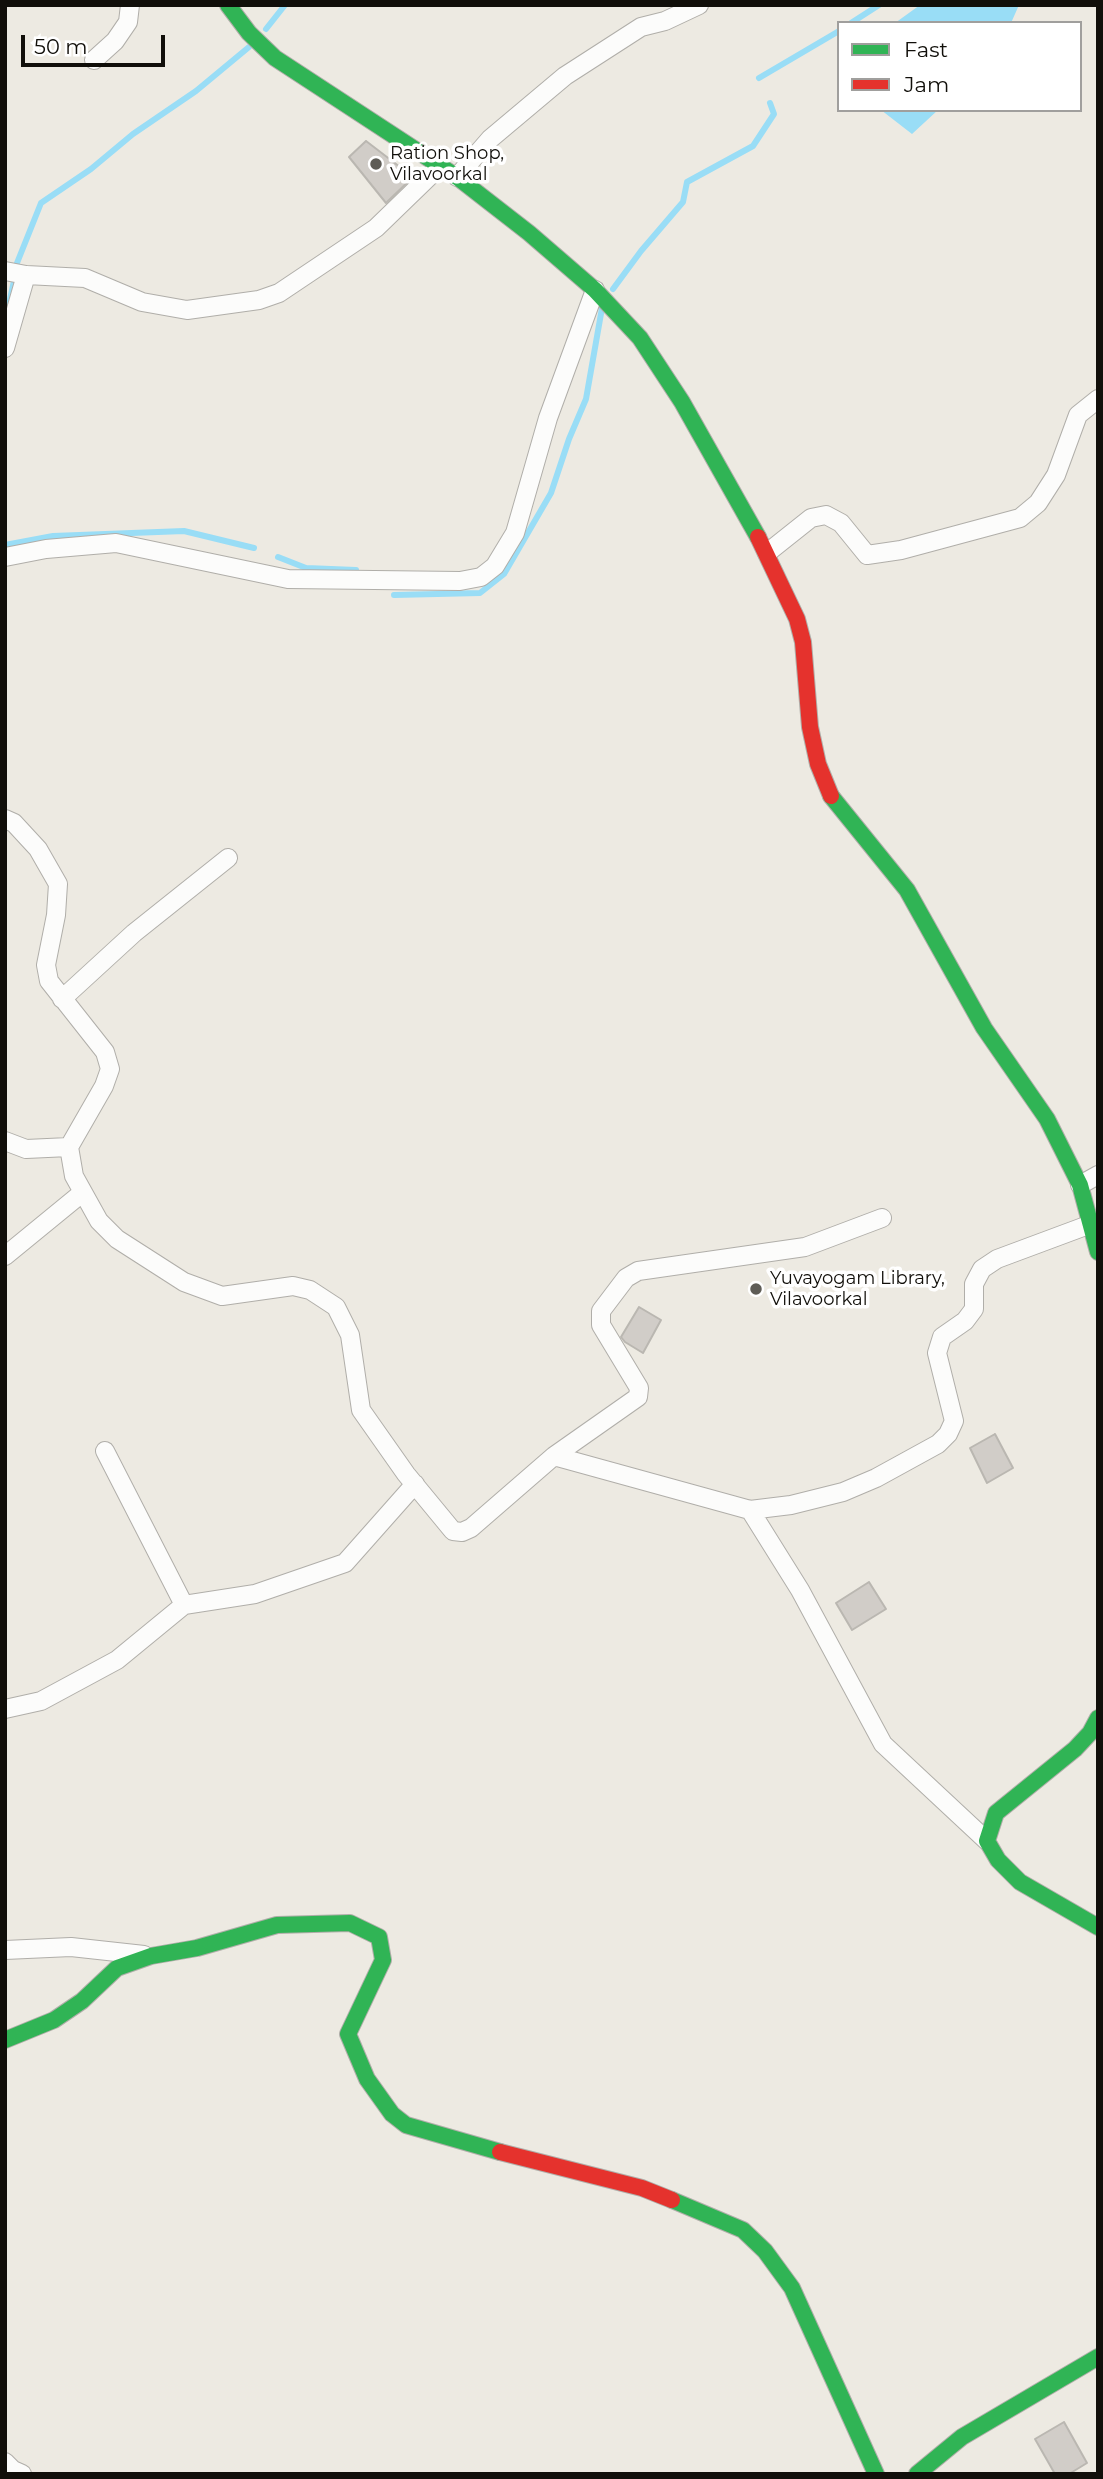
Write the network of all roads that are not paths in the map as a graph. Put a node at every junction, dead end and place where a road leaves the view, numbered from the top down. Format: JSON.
{"nodes":[{"id":1,"x":130,"y":5,"type":"edge"},
{"id":2,"x":228,"y":5,"type":"edge"},
{"id":3,"x":699,"y":5,"type":"edge"},
{"id":4,"x":94,"y":60,"type":"dead end"},
{"id":5,"x":440,"y":166,"type":"junction"},
{"id":6,"x":457,"y":177,"type":"junction"},
{"id":7,"x":15,"y":272,"type":"edge"},
{"id":8,"x":595,"y":290,"type":"junction"},
{"id":9,"x":5,"y":348,"type":"edge"},
{"id":10,"x":1098,"y":399,"type":"edge"},
{"id":11,"x":767,"y":552,"type":"junction"},
{"id":12,"x":5,"y":556,"type":"edge"},
{"id":13,"x":5,"y":819,"type":"edge"},
{"id":14,"x":228,"y":858,"type":"dead end"},
{"id":15,"x":62,"y":999,"type":"junction"},
{"id":16,"x":5,"y":1141,"type":"edge"},
{"id":17,"x":69,"y":1147,"type":"junction"},
{"id":18,"x":1098,"y":1175,"type":"edge"},
{"id":19,"x":1080,"y":1185,"type":"junction"},
{"id":20,"x":82,"y":1193,"type":"junction"},
{"id":21,"x":882,"y":1218,"type":"dead end"},
{"id":22,"x":1091,"y":1224,"type":"junction"},
{"id":23,"x":1098,"y":1252,"type":"edge"},
{"id":24,"x":5,"y":1256,"type":"edge"},
{"id":25,"x":105,"y":1451,"type":"dead end"},
{"id":26,"x":554,"y":1456,"type":"junction"},
{"id":27,"x":415,"y":1485,"type":"junction"},
{"id":28,"x":750,"y":1510,"type":"junction"},
{"id":29,"x":184,"y":1605,"type":"junction"},
{"id":30,"x":5,"y":1709,"type":"edge"},
{"id":31,"x":1098,"y":1718,"type":"edge"},
{"id":32,"x":987,"y":1841,"type":"junction"},
{"id":33,"x":1098,"y":1927,"type":"edge"},
{"id":34,"x":5,"y":1950,"type":"edge"},
{"id":35,"x":151,"y":1956,"type":"junction"},
{"id":36,"x":5,"y":2040,"type":"edge"},
{"id":37,"x":1098,"y":2357,"type":"edge"},
{"id":38,"x":5,"y":2462,"type":"edge"},
{"id":39,"x":22,"y":2474,"type":"edge"},
{"id":40,"x":876,"y":2474,"type":"edge"},
{"id":41,"x":918,"y":2474,"type":"edge"}],
"edges":[{"from":1,"to":4,"type":"street"},
{"from":2,"to":5,"type":"street"},
{"from":3,"to":6,"type":"street"},
{"from":5,"to":6,"type":"street"},
{"from":5,"to":7,"type":"street"},
{"from":6,"to":8,"type":"street"},
{"from":7,"to":9,"type":"street"},
{"from":8,"to":11,"type":"street"},
{"from":8,"to":12,"type":"street"},
{"from":10,"to":11,"type":"street"},
{"from":11,"to":19,"type":"street"},
{"from":13,"to":15,"type":"street"},
{"from":14,"to":15,"type":"street"},
{"from":15,"to":17,"type":"street"},
{"from":16,"to":17,"type":"street"},
{"from":17,"to":20,"type":"street"},
{"from":18,"to":19,"type":"street"},
{"from":19,"to":22,"type":"street"},
{"from":20,"to":24,"type":"street"},
{"from":20,"to":27,"type":"street"},
{"from":21,"to":26,"type":"street"},
{"from":22,"to":23,"type":"street"},
{"from":22,"to":28,"type":"street"},
{"from":25,"to":29,"type":"street"},
{"from":26,"to":27,"type":"street"},
{"from":26,"to":28,"type":"street"},
{"from":27,"to":29,"type":"street"},
{"from":28,"to":32,"type":"street"},
{"from":29,"to":30,"type":"street"},
{"from":31,"to":32,"type":"street"},
{"from":32,"to":33,"type":"street"},
{"from":34,"to":35,"type":"street"},
{"from":35,"to":36,"type":"street"},
{"from":35,"to":40,"type":"street"},
{"from":37,"to":41,"type":"street"},
{"from":38,"to":39,"type":"street"}]}
